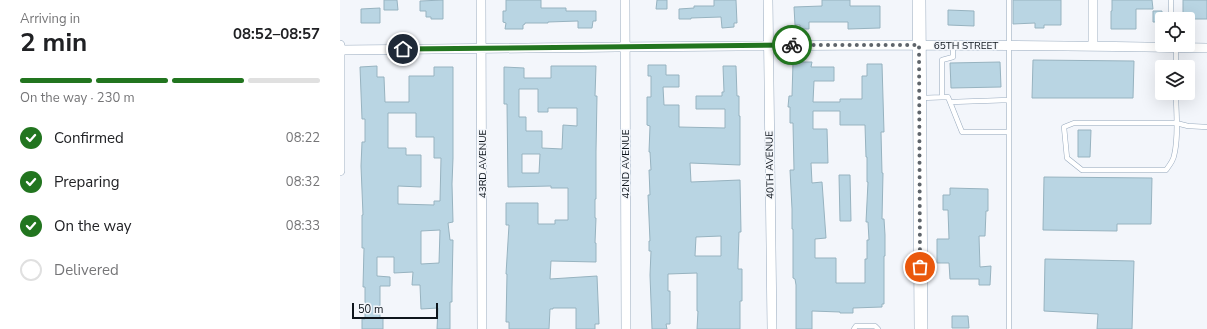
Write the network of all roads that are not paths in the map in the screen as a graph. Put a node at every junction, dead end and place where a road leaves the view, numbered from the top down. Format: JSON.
{"nodes":[{"id":1,"x":481,"y":0,"type":"edge"},
{"id":2,"x":624,"y":0,"type":"edge"},
{"id":3,"x":768,"y":0,"type":"edge"},
{"id":4,"x":919,"y":0,"type":"edge"},
{"id":5,"x":1008,"y":0,"type":"edge"},
{"id":6,"x":1093,"y":0,"type":"edge"},
{"id":7,"x":1171,"y":0,"type":"edge"},
{"id":8,"x":1171,"y":12,"type":"edge"},
{"id":9,"x":768,"y":45,"type":"junction"},
{"id":10,"x":919,"y":45,"type":"junction"},
{"id":11,"x":953,"y":45,"type":"junction"},
{"id":12,"x":625,"y":46,"type":"junction"},
{"id":13,"x":1009,"y":46,"type":"junction"},
{"id":14,"x":1093,"y":46,"type":"junction"},
{"id":15,"x":1155,"y":46,"type":"edge"},
{"id":16,"x":340,"y":47,"type":"edge"},
{"id":17,"x":1195,"y":47,"type":"edge"},
{"id":18,"x":481,"y":48,"type":"junction"},
{"id":19,"x":1207,"y":48,"type":"edge"},
{"id":20,"x":942,"y":97,"type":"junction"},
{"id":21,"x":919,"y":98,"type":"junction"},
{"id":22,"x":1009,"y":100,"type":"junction"},
{"id":23,"x":1176,"y":100,"type":"edge"},
{"id":24,"x":951,"y":102,"type":"junction"},
{"id":25,"x":1176,"y":124,"type":"junction"},
{"id":26,"x":1207,"y":127,"type":"edge"},
{"id":27,"x":1009,"y":132,"type":"junction"},
{"id":28,"x":340,"y":171,"type":"edge"},
{"id":29,"x":482,"y":329,"type":"edge"},
{"id":30,"x":626,"y":329,"type":"edge"},
{"id":31,"x":772,"y":329,"type":"edge"},
{"id":32,"x":854,"y":329,"type":"edge"},
{"id":33,"x":878,"y":329,"type":"edge"},
{"id":34,"x":920,"y":329,"type":"edge"},
{"id":35,"x":1009,"y":329,"type":"edge"}],
"edges":[{"from":1,"to":18,"type":"street","name":"43RD AVENUE"},
{"from":2,"to":12,"type":"street","name":"42ND AVENUE"},
{"from":3,"to":9,"type":"street","name":"40TH AVENUE"},
{"from":4,"to":10,"type":"main road"},
{"from":5,"to":13,"type":"lane"},
{"from":6,"to":14,"type":"street"},
{"from":7,"to":8,"type":"lane"},
{"from":9,"to":10,"type":"street","name":"65TH STREET"},
{"from":9,"to":12,"type":"street","name":"65TH STREET"},
{"from":9,"to":31,"type":"street","name":"40TH AVENUE"},
{"from":10,"to":11,"type":"street","name":"65TH STREET"},
{"from":10,"to":21,"type":"main road"},
{"from":11,"to":13,"type":"street","name":"65TH STREET"},
{"from":11,"to":20,"type":"lane"},
{"from":12,"to":18,"type":"street","name":"65TH STREET"},
{"from":12,"to":30,"type":"street","name":"42ND AVENUE"},
{"from":13,"to":14,"type":"street","name":"65TH STREET"},
{"from":13,"to":22,"type":"lane"},
{"from":14,"to":15,"type":"street","name":"65TH STREET"},
{"from":16,"to":18,"type":"street","name":"65TH STREET"},
{"from":16,"to":28,"type":"street"},
{"from":17,"to":19,"type":"street","name":"65TH STREET"},
{"from":18,"to":29,"type":"street","name":"43RD AVENUE"},
{"from":20,"to":21,"type":"lane"},
{"from":20,"to":24,"type":"lane"},
{"from":21,"to":34,"type":"main road"},
{"from":22,"to":24,"type":"lane"},
{"from":22,"to":27,"type":"lane"},
{"from":23,"to":25,"type":"lane"},
{"from":24,"to":27,"type":"lane"},
{"from":25,"to":25,"type":"lane"},
{"from":25,"to":26,"type":"lane"},
{"from":27,"to":35,"type":"lane"},
{"from":32,"to":33,"type":"lane"}]}
